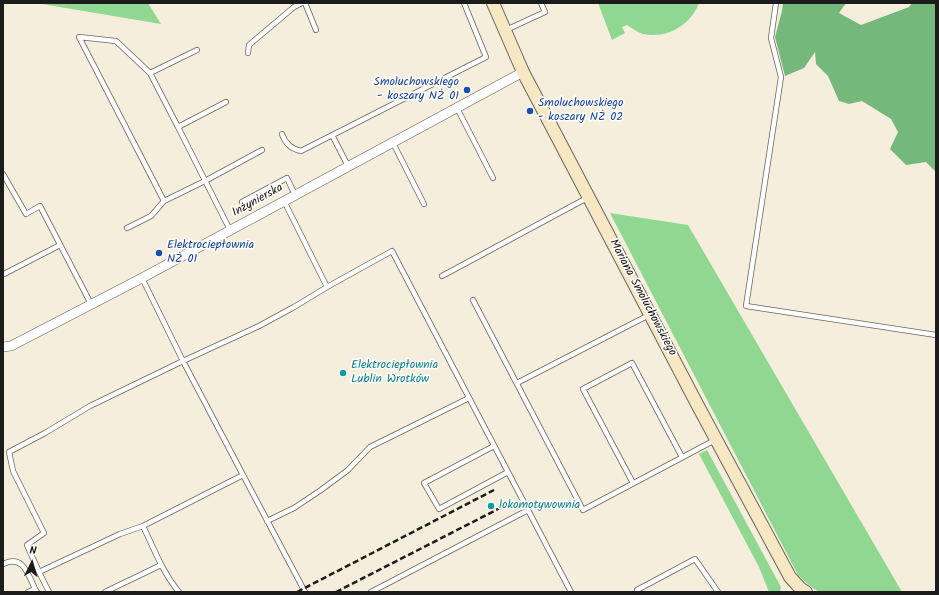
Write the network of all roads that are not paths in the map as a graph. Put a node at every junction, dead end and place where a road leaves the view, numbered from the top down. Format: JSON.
{"nodes":[{"id":1,"x":302,"y":3,"type":"edge"},
{"id":2,"x":305,"y":3,"type":"edge"},
{"id":3,"x":464,"y":3,"type":"edge"},
{"id":4,"x":493,"y":3,"type":"edge"},
{"id":5,"x":541,"y":3,"type":"edge"},
{"id":6,"x":776,"y":3,"type":"edge"},
{"id":7,"x":316,"y":30,"type":"dead end"},
{"id":8,"x":504,"y":31,"type":"junction"},
{"id":9,"x":197,"y":50,"type":"dead end"},
{"id":10,"x":248,"y":53,"type":"dead end"},
{"id":11,"x":523,"y":72,"type":"junction"},
{"id":12,"x":150,"y":73,"type":"junction"},
{"id":13,"x":226,"y":102,"type":"dead end"},
{"id":14,"x":457,"y":108,"type":"junction"},
{"id":15,"x":178,"y":128,"type":"junction"},
{"id":16,"x":282,"y":134,"type":"dead end"},
{"id":17,"x":332,"y":135,"type":"junction"},
{"id":18,"x":393,"y":143,"type":"junction"},
{"id":19,"x":262,"y":150,"type":"dead end"},
{"id":20,"x":348,"y":166,"type":"junction"},
{"id":21,"x":3,"y":174,"type":"edge"},
{"id":22,"x":493,"y":178,"type":"dead end"},
{"id":23,"x":206,"y":182,"type":"junction"},
{"id":24,"x":295,"y":195,"type":"junction"},
{"id":25,"x":589,"y":197,"type":"junction"},
{"id":26,"x":164,"y":200,"type":"junction"},
{"id":27,"x":284,"y":201,"type":"junction"},
{"id":28,"x":242,"y":202,"type":"dead end"},
{"id":29,"x":424,"y":204,"type":"dead end"},
{"id":30,"x":127,"y":228,"type":"dead end"},
{"id":31,"x":230,"y":230,"type":"junction"},
{"id":32,"x":60,"y":245,"type":"junction"},
{"id":33,"x":4,"y":274,"type":"edge"},
{"id":34,"x":442,"y":276,"type":"dead end"},
{"id":35,"x":142,"y":278,"type":"junction"},
{"id":36,"x":327,"y":287,"type":"junction"},
{"id":37,"x":472,"y":300,"type":"dead end"},
{"id":38,"x":91,"y":304,"type":"junction"},
{"id":39,"x":650,"y":314,"type":"junction"},
{"id":40,"x":936,"y":335,"type":"edge"},
{"id":41,"x":3,"y":348,"type":"edge"},
{"id":42,"x":183,"y":361,"type":"junction"},
{"id":43,"x":517,"y":383,"type":"junction"},
{"id":44,"x":469,"y":398,"type":"junction"},
{"id":45,"x":716,"y":439,"type":"junction"},
{"id":46,"x":494,"y":446,"type":"junction"},
{"id":47,"x":682,"y":457,"type":"junction"},
{"id":48,"x":508,"y":472,"type":"junction"},
{"id":49,"x":243,"y":475,"type":"junction"},
{"id":50,"x":633,"y":483,"type":"junction"},
{"id":51,"x":528,"y":510,"type":"junction"},
{"id":52,"x":267,"y":521,"type":"junction"},
{"id":53,"x":143,"y":526,"type":"junction"},
{"id":54,"x":3,"y":564,"type":"edge"},
{"id":55,"x":161,"y":565,"type":"junction"},
{"id":56,"x":39,"y":572,"type":"junction"},
{"id":57,"x":36,"y":590,"type":"edge"},
{"id":58,"x":637,"y":590,"type":"dead end"},
{"id":59,"x":112,"y":591,"type":"edge"},
{"id":60,"x":800,"y":591,"type":"edge"},
{"id":61,"x":28,"y":592,"type":"edge"},
{"id":62,"x":49,"y":592,"type":"edge"},
{"id":63,"x":105,"y":592,"type":"edge"},
{"id":64,"x":179,"y":592,"type":"edge"},
{"id":65,"x":305,"y":592,"type":"edge"},
{"id":66,"x":371,"y":592,"type":"edge"},
{"id":67,"x":571,"y":592,"type":"edge"},
{"id":68,"x":718,"y":592,"type":"edge"}],
"edges":[{"from":1,"to":10,"type":"lane"},
{"from":2,"to":7,"type":"lane"},
{"from":3,"to":17,"type":"lane"},
{"from":4,"to":8,"type":"street","name":"Mariana Smoluchowskiego"},
{"from":5,"to":8,"type":"lane"},
{"from":6,"to":40,"type":"lane"},
{"from":8,"to":11,"type":"street","name":"Mariana Smoluchowskiego"},
{"from":9,"to":12,"type":"lane"},
{"from":11,"to":14,"type":"street","name":"Inżynierska"},
{"from":11,"to":25,"type":"street","name":"Mariana Smoluchowskiego"},
{"from":12,"to":15,"type":"lane"},
{"from":12,"to":26,"type":"lane"},
{"from":13,"to":15,"type":"lane"},
{"from":14,"to":18,"type":"street","name":"Inżynierska"},
{"from":14,"to":22,"type":"lane"},
{"from":15,"to":23,"type":"lane"},
{"from":16,"to":17,"type":"lane"},
{"from":17,"to":20,"type":"lane"},
{"from":18,"to":20,"type":"street","name":"Inżynierska"},
{"from":18,"to":29,"type":"lane"},
{"from":19,"to":23,"type":"lane"},
{"from":20,"to":24,"type":"street","name":"Inżynierska"},
{"from":21,"to":32,"type":"lane"},
{"from":23,"to":26,"type":"lane"},
{"from":23,"to":31,"type":"lane"},
{"from":24,"to":27,"type":"street","name":"Inżynierska"},
{"from":24,"to":28,"type":"lane"},
{"from":25,"to":34,"type":"lane"},
{"from":25,"to":39,"type":"street","name":"Mariana Smoluchowskiego"},
{"from":26,"to":30,"type":"lane"},
{"from":27,"to":31,"type":"street","name":"Inżynierska"},
{"from":27,"to":36,"type":"lane"},
{"from":31,"to":35,"type":"street","name":"Inżynierska"},
{"from":32,"to":33,"type":"lane"},
{"from":32,"to":38,"type":"lane"},
{"from":35,"to":38,"type":"street","name":"Inżynierska"},
{"from":35,"to":42,"type":"lane"},
{"from":36,"to":42,"type":"lane"},
{"from":36,"to":44,"type":"lane"},
{"from":37,"to":43,"type":"lane"},
{"from":38,"to":41,"type":"street","name":"Inżynierska"},
{"from":39,"to":43,"type":"lane"},
{"from":39,"to":45,"type":"street","name":"Mariana Smoluchowskiego"},
{"from":42,"to":49,"type":"lane"},
{"from":42,"to":56,"type":"lane"},
{"from":43,"to":50,"type":"lane"},
{"from":44,"to":46,"type":"lane"},
{"from":44,"to":52,"type":"lane"},
{"from":45,"to":47,"type":"lane"},
{"from":45,"to":60,"type":"street","name":"Mariana Smoluchowskiego"},
{"from":46,"to":48,"type":"lane"},
{"from":46,"to":48,"type":"lane"},
{"from":47,"to":50,"type":"lane"},
{"from":47,"to":50,"type":"lane"},
{"from":48,"to":51,"type":"lane"},
{"from":49,"to":52,"type":"lane"},
{"from":49,"to":53,"type":"lane"},
{"from":51,"to":66,"type":"lane"},
{"from":51,"to":67,"type":"lane"},
{"from":52,"to":65,"type":"lane"},
{"from":53,"to":55,"type":"lane"},
{"from":53,"to":56,"type":"lane"},
{"from":54,"to":57,"type":"lane"},
{"from":55,"to":59,"type":"lane"},
{"from":55,"to":64,"type":"lane"},
{"from":56,"to":62,"type":"lane"},
{"from":57,"to":61,"type":"lane"},
{"from":58,"to":68,"type":"lane"},
{"from":59,"to":63,"type":"lane"}]}
